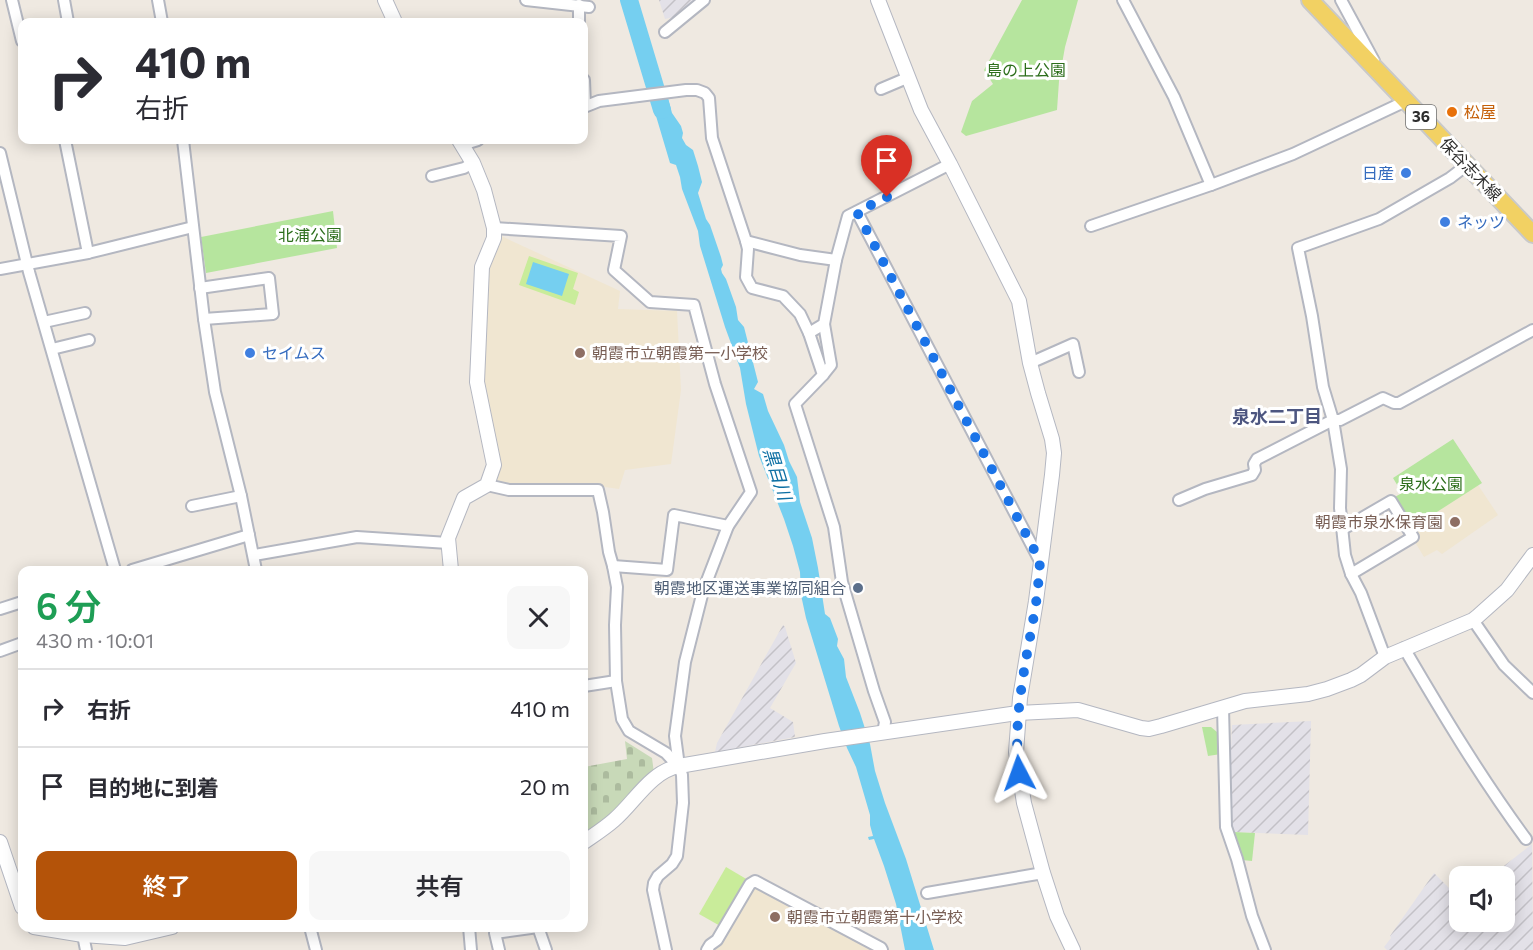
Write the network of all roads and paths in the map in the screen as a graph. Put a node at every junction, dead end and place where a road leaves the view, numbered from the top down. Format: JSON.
{"nodes":[{"id":1,"x":12,"y":0,"type":"edge"},
{"id":2,"x":64,"y":0,"type":"edge"},
{"id":3,"x":158,"y":0,"type":"edge"},
{"id":4,"x":385,"y":0,"type":"edge"},
{"id":5,"x":526,"y":0,"type":"edge"},
{"id":6,"x":704,"y":0,"type":"edge"},
{"id":7,"x":878,"y":0,"type":"edge"},
{"id":8,"x":1123,"y":0,"type":"edge"},
{"id":9,"x":1310,"y":0,"type":"edge"},
{"id":10,"x":1341,"y":0,"type":"edge"},
{"id":11,"x":583,"y":4,"type":"edge"},
{"id":12,"x":67,"y":18,"type":"edge"},
{"id":13,"x":161,"y":18,"type":"edge"},
{"id":14,"x":393,"y":18,"type":"edge"},
{"id":15,"x":18,"y":25,"type":"edge"},
{"id":16,"x":665,"y":32,"type":"dead end"},
{"id":17,"x":1380,"y":73,"type":"junction"},
{"id":18,"x":907,"y":78,"type":"junction"},
{"id":19,"x":881,"y":89,"type":"dead end"},
{"id":20,"x":1406,"y":101,"type":"junction"},
{"id":21,"x":588,"y":105,"type":"edge"},
{"id":22,"x":66,"y":144,"type":"edge"},
{"id":23,"x":183,"y":144,"type":"edge"},
{"id":24,"x":462,"y":144,"type":"edge"},
{"id":25,"x":0,"y":153,"type":"edge"},
{"id":26,"x":473,"y":163,"type":"junction"},
{"id":27,"x":950,"y":164,"type":"junction"},
{"id":28,"x":1467,"y":165,"type":"junction"},
{"id":29,"x":432,"y":176,"type":"dead end"},
{"id":30,"x":1211,"y":185,"type":"junction"},
{"id":31,"x":857,"y":212,"type":"junction"},
{"id":32,"x":1091,"y":226,"type":"dead end"},
{"id":33,"x":193,"y":227,"type":"junction"},
{"id":34,"x":494,"y":228,"type":"junction"},
{"id":35,"x":1533,"y":234,"type":"edge"},
{"id":36,"x":746,"y":241,"type":"junction"},
{"id":37,"x":88,"y":253,"type":"junction"},
{"id":38,"x":836,"y":260,"type":"junction"},
{"id":39,"x":27,"y":263,"type":"junction"},
{"id":40,"x":0,"y":269,"type":"edge"},
{"id":41,"x":200,"y":288,"type":"junction"},
{"id":42,"x":85,"y":314,"type":"dead end"},
{"id":43,"x":204,"y":319,"type":"junction"},
{"id":44,"x":44,"y":321,"type":"junction"},
{"id":45,"x":824,"y":324,"type":"junction"},
{"id":46,"x":1533,"y":330,"type":"edge"},
{"id":47,"x":809,"y":333,"type":"junction"},
{"id":48,"x":89,"y":340,"type":"dead end"},
{"id":49,"x":52,"y":349,"type":"junction"},
{"id":50,"x":1030,"y":363,"type":"junction"},
{"id":51,"x":1079,"y":372,"type":"dead end"},
{"id":52,"x":823,"y":375,"type":"junction"},
{"id":53,"x":1333,"y":420,"type":"junction"},
{"id":54,"x":487,"y":485,"type":"junction"},
{"id":55,"x":241,"y":496,"type":"junction"},
{"id":56,"x":1179,"y":500,"type":"dead end"},
{"id":57,"x":192,"y":506,"type":"dead end"},
{"id":58,"x":728,"y":526,"type":"junction"},
{"id":59,"x":1343,"y":529,"type":"junction"},
{"id":60,"x":249,"y":536,"type":"junction"},
{"id":61,"x":448,"y":543,"type":"junction"},
{"id":62,"x":254,"y":555,"type":"junction"},
{"id":63,"x":1533,"y":555,"type":"edge"},
{"id":64,"x":1040,"y":561,"type":"junction"},
{"id":65,"x":114,"y":566,"type":"edge"},
{"id":66,"x":146,"y":566,"type":"edge"},
{"id":67,"x":255,"y":566,"type":"edge"},
{"id":68,"x":451,"y":566,"type":"edge"},
{"id":69,"x":613,"y":566,"type":"junction"},
{"id":70,"x":1351,"y":574,"type":"junction"},
{"id":71,"x":18,"y":603,"type":"edge"},
{"id":72,"x":0,"y":609,"type":"edge"},
{"id":73,"x":1473,"y":620,"type":"junction"},
{"id":74,"x":18,"y":645,"type":"edge"},
{"id":75,"x":1404,"y":648,"type":"junction"},
{"id":76,"x":0,"y":651,"type":"edge"},
{"id":77,"x":1385,"y":657,"type":"junction"},
{"id":78,"x":616,"y":681,"type":"junction"},
{"id":79,"x":588,"y":685,"type":"edge"},
{"id":80,"x":1533,"y":693,"type":"edge"},
{"id":81,"x":1223,"y":708,"type":"junction"},
{"id":82,"x":1018,"y":713,"type":"junction"},
{"id":83,"x":883,"y":733,"type":"junction"},
{"id":84,"x":679,"y":766,"type":"junction"},
{"id":85,"x":1526,"y":838,"type":"dead end"},
{"id":86,"x":588,"y":839,"type":"edge"},
{"id":87,"x":0,"y":842,"type":"edge"},
{"id":88,"x":3,"y":861,"type":"edge"},
{"id":89,"x":1043,"y":873,"type":"junction"},
{"id":90,"x":927,"y":893,"type":"dead end"},
{"id":91,"x":18,"y":897,"type":"edge"},
{"id":92,"x":65,"y":932,"type":"edge"},
{"id":93,"x":151,"y":932,"type":"edge"},
{"id":94,"x":311,"y":932,"type":"edge"},
{"id":95,"x":469,"y":932,"type":"edge"},
{"id":96,"x":502,"y":932,"type":"edge"},
{"id":97,"x":540,"y":932,"type":"edge"},
{"id":98,"x":83,"y":935,"type":"junction"},
{"id":99,"x":86,"y":950,"type":"edge"},
{"id":100,"x":316,"y":950,"type":"edge"},
{"id":101,"x":471,"y":950,"type":"edge"},
{"id":102,"x":498,"y":950,"type":"edge"},
{"id":103,"x":546,"y":950,"type":"edge"},
{"id":104,"x":666,"y":950,"type":"edge"},
{"id":105,"x":707,"y":950,"type":"edge"},
{"id":106,"x":882,"y":950,"type":"edge"},
{"id":107,"x":1073,"y":950,"type":"edge"},
{"id":108,"x":1265,"y":950,"type":"edge"}],
"edges":[{"from":1,"to":15,"type":"street"},
{"from":2,"to":12,"type":"street"},
{"from":3,"to":13,"type":"street"},
{"from":4,"to":14,"type":"street"},
{"from":5,"to":11,"type":"street"},
{"from":6,"to":16,"type":"street"},
{"from":7,"to":18,"type":"street"},
{"from":8,"to":30,"type":"street"},
{"from":9,"to":17,"type":"main road","name":"保谷志木線","number":"36"},
{"from":10,"to":17,"type":"street"},
{"from":17,"to":20,"type":"main road","name":"保谷志木線","number":"36"},
{"from":18,"to":19,"type":"street"},
{"from":18,"to":27,"type":"street"},
{"from":20,"to":28,"type":"main road","name":"保谷志木線","number":"36"},
{"from":20,"to":30,"type":"street"},
{"from":21,"to":36,"type":"street"},
{"from":22,"to":37,"type":"street"},
{"from":23,"to":33,"type":"street"},
{"from":24,"to":26,"type":"street"},
{"from":25,"to":39,"type":"street"},
{"from":26,"to":29,"type":"street"},
{"from":26,"to":34,"type":"street"},
{"from":27,"to":31,"type":"street"},
{"from":27,"to":50,"type":"street"},
{"from":28,"to":35,"type":"main road","name":"保谷志木線","number":"36"},
{"from":28,"to":53,"type":"street"},
{"from":30,"to":32,"type":"street"},
{"from":31,"to":38,"type":"street"},
{"from":31,"to":64,"type":"street"},
{"from":33,"to":37,"type":"street"},
{"from":33,"to":41,"type":"street"},
{"from":34,"to":54,"type":"street"},
{"from":34,"to":58,"type":"street"},
{"from":36,"to":38,"type":"street"},
{"from":36,"to":47,"type":"street"},
{"from":37,"to":39,"type":"street"},
{"from":38,"to":45,"type":"street"},
{"from":39,"to":40,"type":"street"},
{"from":39,"to":44,"type":"street"},
{"from":41,"to":43,"type":"street"},
{"from":41,"to":43,"type":"street"},
{"from":42,"to":44,"type":"street"},
{"from":43,"to":55,"type":"street"},
{"from":44,"to":49,"type":"street"},
{"from":45,"to":47,"type":"street"},
{"from":45,"to":52,"type":"street"},
{"from":46,"to":53,"type":"street"},
{"from":47,"to":52,"type":"street"},
{"from":48,"to":49,"type":"street"},
{"from":49,"to":65,"type":"street"},
{"from":50,"to":51,"type":"street"},
{"from":50,"to":64,"type":"street"},
{"from":52,"to":83,"type":"street"},
{"from":53,"to":56,"type":"street"},
{"from":53,"to":59,"type":"street"},
{"from":54,"to":61,"type":"street"},
{"from":54,"to":69,"type":"street"},
{"from":55,"to":57,"type":"street"},
{"from":55,"to":60,"type":"street"},
{"from":58,"to":69,"type":"street"},
{"from":58,"to":84,"type":"street"},
{"from":59,"to":70,"type":"street"},
{"from":59,"to":70,"type":"street"},
{"from":60,"to":62,"type":"street"},
{"from":60,"to":66,"type":"street"},
{"from":61,"to":62,"type":"street"},
{"from":61,"to":68,"type":"street"},
{"from":62,"to":67,"type":"street"},
{"from":63,"to":73,"type":"street"},
{"from":64,"to":82,"type":"street"},
{"from":69,"to":78,"type":"street"},
{"from":70,"to":77,"type":"street"},
{"from":71,"to":72,"type":"street"},
{"from":73,"to":75,"type":"street"},
{"from":73,"to":80,"type":"street"},
{"from":74,"to":76,"type":"street"},
{"from":75,"to":77,"type":"street"},
{"from":75,"to":85,"type":"street"},
{"from":77,"to":81,"type":"street"},
{"from":78,"to":79,"type":"street"},
{"from":78,"to":84,"type":"street"},
{"from":81,"to":82,"type":"street"},
{"from":81,"to":108,"type":"street"},
{"from":82,"to":83,"type":"street"},
{"from":82,"to":89,"type":"street"},
{"from":83,"to":84,"type":"street"},
{"from":84,"to":86,"type":"street"},
{"from":84,"to":104,"type":"street"},
{"from":87,"to":88,"type":"street"},
{"from":88,"to":91,"type":"street"},
{"from":89,"to":90,"type":"street"},
{"from":89,"to":107,"type":"street"},
{"from":92,"to":98,"type":"street"},
{"from":93,"to":98,"type":"street"},
{"from":94,"to":100,"type":"street"},
{"from":95,"to":101,"type":"street"},
{"from":96,"to":102,"type":"street"},
{"from":97,"to":103,"type":"street"},
{"from":98,"to":99,"type":"street"},
{"from":105,"to":106,"type":"street"}]}
